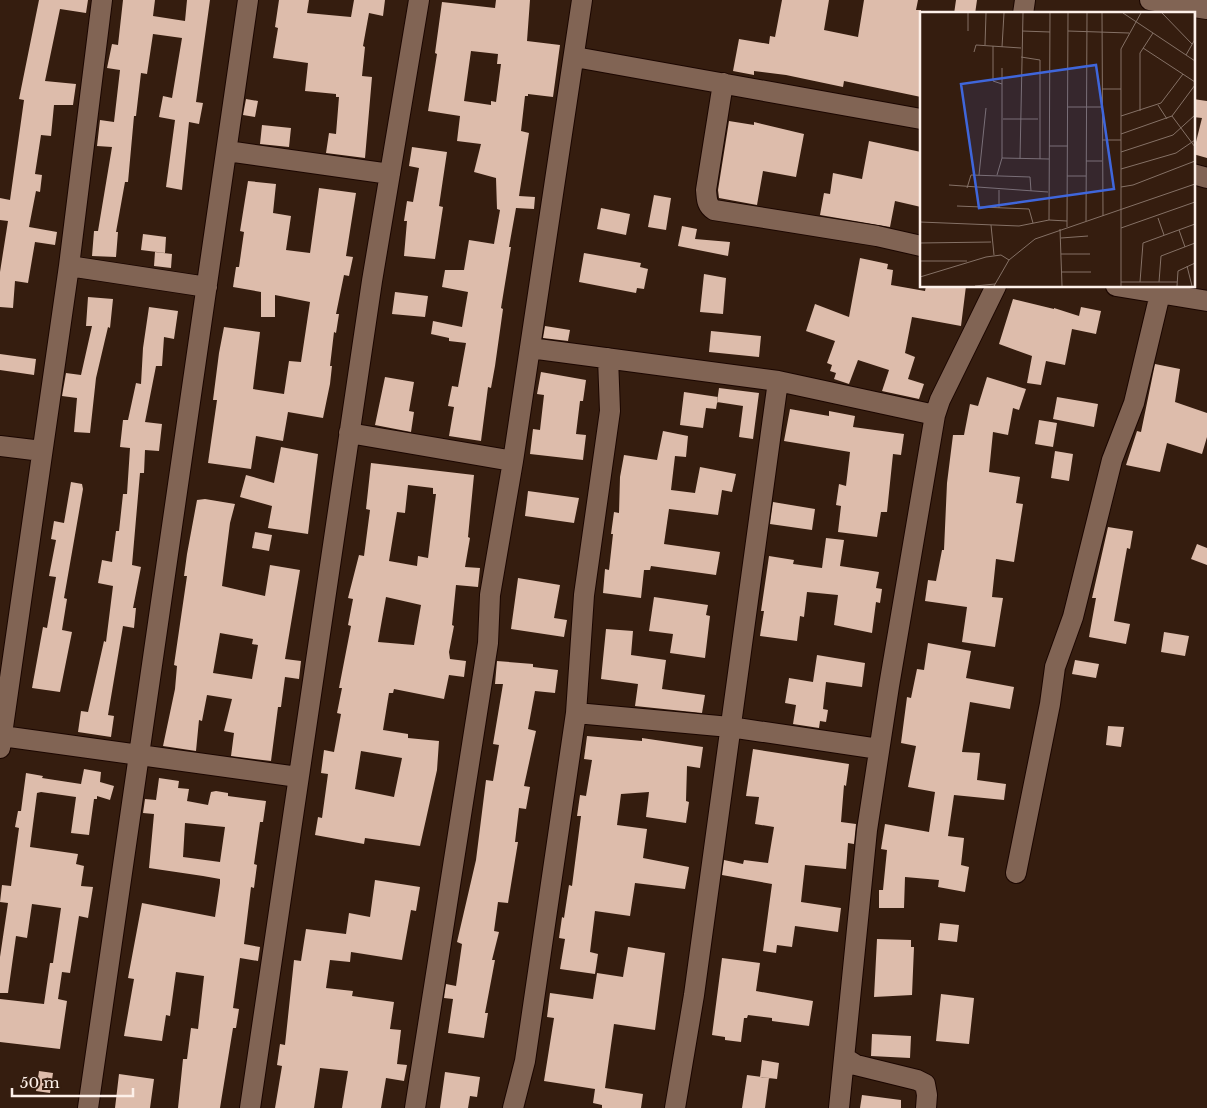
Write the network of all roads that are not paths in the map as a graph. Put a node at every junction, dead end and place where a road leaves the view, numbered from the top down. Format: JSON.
{"nodes":[{"id":1,"x":102,"y":0,"type":"edge"},
{"id":2,"x":248,"y":0,"type":"edge"},
{"id":3,"x":419,"y":0,"type":"edge"},
{"id":4,"x":582,"y":0,"type":"edge"},
{"id":5,"x":1150,"y":0,"type":"edge"},
{"id":6,"x":1207,"y":9,"type":"edge"},
{"id":7,"x":575,"y":56,"type":"junction"},
{"id":8,"x":723,"y":83,"type":"junction"},
{"id":9,"x":920,"y":120,"type":"edge"},
{"id":10,"x":227,"y":151,"type":"junction"},
{"id":11,"x":390,"y":174,"type":"junction"},
{"id":12,"x":1194,"y":174,"type":"edge"},
{"id":13,"x":1207,"y":178,"type":"edge"},
{"id":14,"x":920,"y":246,"type":"edge"},
{"id":15,"x":69,"y":266,"type":"junction"},
{"id":16,"x":207,"y":287,"type":"junction"},
{"id":17,"x":995,"y":288,"type":"edge"},
{"id":18,"x":1127,"y":288,"type":"edge"},
{"id":19,"x":1160,"y":294,"type":"junction"},
{"id":20,"x":1207,"y":301,"type":"edge"},
{"id":21,"x":530,"y":348,"type":"junction"},
{"id":22,"x":608,"y":358,"type":"junction"},
{"id":23,"x":778,"y":381,"type":"junction"},
{"id":24,"x":936,"y":415,"type":"junction"},
{"id":25,"x":349,"y":433,"type":"junction"},
{"id":26,"x":0,"y":446,"type":"edge"},
{"id":27,"x":42,"y":452,"type":"junction"},
{"id":28,"x":513,"y":461,"type":"junction"},
{"id":29,"x":576,"y":713,"type":"junction"},
{"id":30,"x":730,"y":727,"type":"junction"},
{"id":31,"x":1,"y":742,"type":"edge"},
{"id":32,"x":879,"y":749,"type":"junction"},
{"id":33,"x":140,"y":756,"type":"junction"},
{"id":34,"x":298,"y":777,"type":"junction"},
{"id":35,"x":1016,"y":873,"type":"dead end"},
{"id":36,"x":845,"y":1058,"type":"junction"},
{"id":37,"x":88,"y":1108,"type":"edge"},
{"id":38,"x":250,"y":1108,"type":"edge"},
{"id":39,"x":415,"y":1108,"type":"edge"},
{"id":40,"x":513,"y":1108,"type":"edge"},
{"id":41,"x":675,"y":1108,"type":"edge"},
{"id":42,"x":839,"y":1108,"type":"edge"},
{"id":43,"x":926,"y":1108,"type":"edge"}],
"edges":[{"from":1,"to":15,"type":"street"},
{"from":2,"to":10,"type":"street"},
{"from":3,"to":11,"type":"street"},
{"from":4,"to":7,"type":"street"},
{"from":5,"to":6,"type":"street"},
{"from":7,"to":8,"type":"street"},
{"from":7,"to":21,"type":"street"},
{"from":8,"to":9,"type":"street"},
{"from":8,"to":14,"type":"street"},
{"from":10,"to":11,"type":"street"},
{"from":10,"to":16,"type":"street"},
{"from":11,"to":25,"type":"street"},
{"from":12,"to":13,"type":"street"},
{"from":15,"to":16,"type":"street"},
{"from":15,"to":27,"type":"street"},
{"from":16,"to":33,"type":"street"},
{"from":17,"to":24,"type":"street"},
{"from":18,"to":19,"type":"street"},
{"from":19,"to":20,"type":"street"},
{"from":19,"to":35,"type":"street"},
{"from":21,"to":22,"type":"street"},
{"from":21,"to":28,"type":"street"},
{"from":22,"to":23,"type":"street"},
{"from":22,"to":29,"type":"street"},
{"from":23,"to":24,"type":"street"},
{"from":23,"to":30,"type":"street"},
{"from":24,"to":32,"type":"street"},
{"from":25,"to":28,"type":"street"},
{"from":25,"to":34,"type":"street"},
{"from":26,"to":27,"type":"street"},
{"from":27,"to":31,"type":"street"},
{"from":28,"to":39,"type":"street"},
{"from":29,"to":30,"type":"street"},
{"from":29,"to":40,"type":"street"},
{"from":30,"to":32,"type":"street"},
{"from":30,"to":41,"type":"street"},
{"from":31,"to":33,"type":"street"},
{"from":32,"to":36,"type":"street"},
{"from":33,"to":34,"type":"street"},
{"from":33,"to":37,"type":"street"},
{"from":34,"to":38,"type":"street"},
{"from":36,"to":42,"type":"street"},
{"from":36,"to":43,"type":"street"}]}
